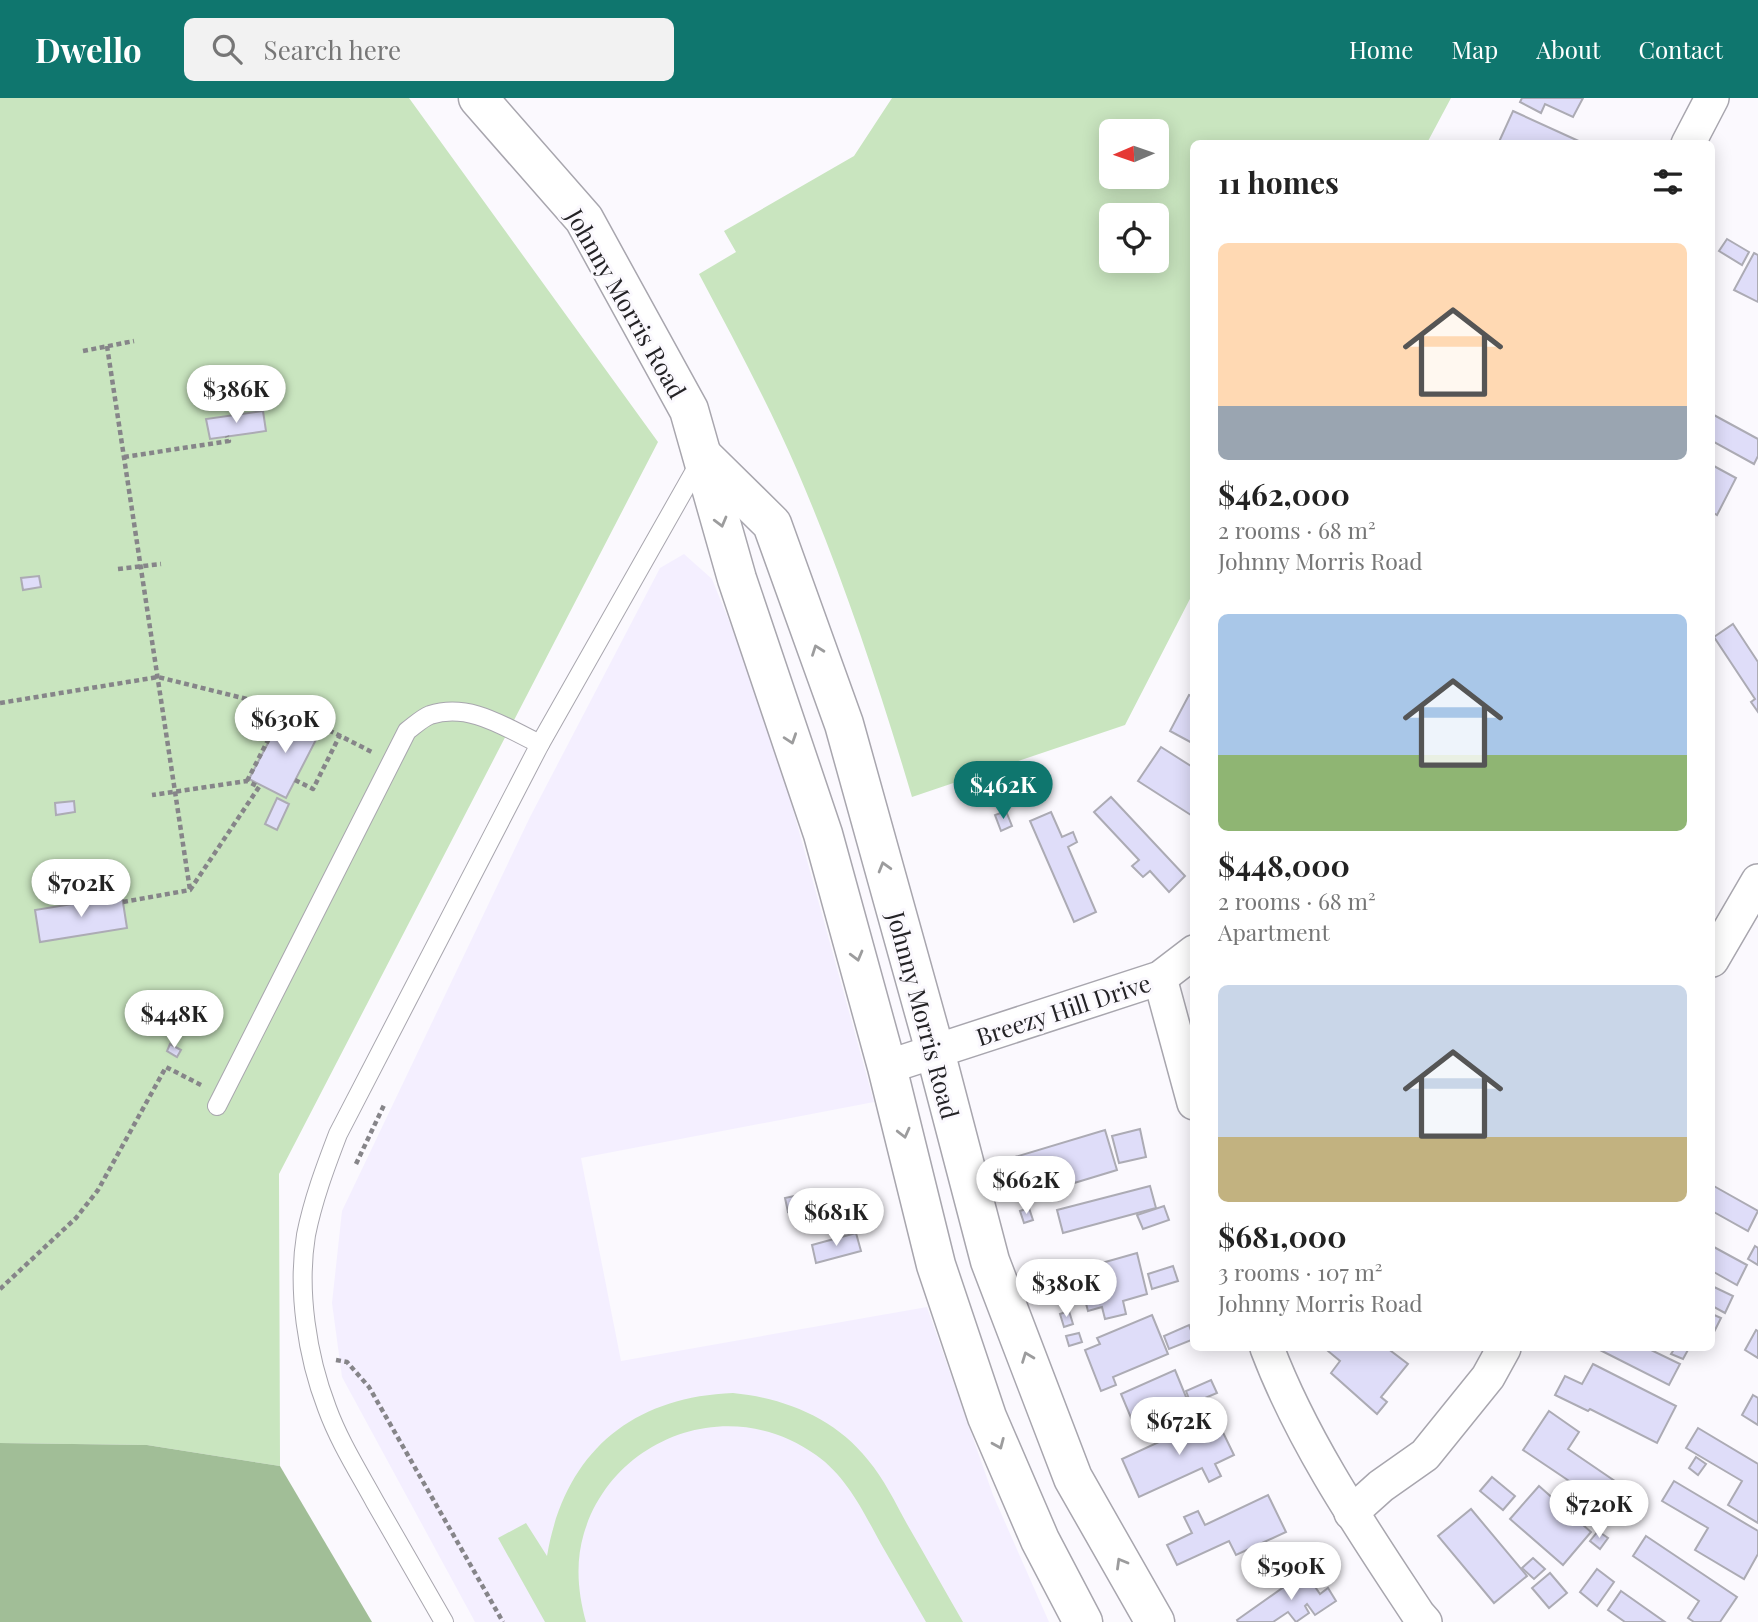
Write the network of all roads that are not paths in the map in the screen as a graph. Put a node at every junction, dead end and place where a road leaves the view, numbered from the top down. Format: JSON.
{"nodes":[{"id":1,"x":478,"y":98,"type":"edge"},
{"id":2,"x":1712,"y":98,"type":"edge"},
{"id":3,"x":1690,"y":140,"type":"edge"},
{"id":4,"x":703,"y":456,"type":"junction"},
{"id":5,"x":540,"y":744,"type":"junction"},
{"id":6,"x":1758,"y":881,"type":"edge"},
{"id":7,"x":1190,"y":955,"type":"edge"},
{"id":8,"x":1715,"y":955,"type":"edge"},
{"id":9,"x":1160,"y":978,"type":"junction"},
{"id":10,"x":935,"y":1051,"type":"junction"},
{"id":11,"x":887,"y":1067,"type":"junction"},
{"id":12,"x":1190,"y":1088,"type":"edge"},
{"id":13,"x":219,"y":1101,"type":"road end"},
{"id":14,"x":1268,"y":1351,"type":"edge"},
{"id":15,"x":1502,"y":1351,"type":"edge"},
{"id":16,"x":1351,"y":1513,"type":"junction"},
{"id":17,"x":444,"y":1622,"type":"edge"},
{"id":18,"x":1083,"y":1622,"type":"edge"},
{"id":19,"x":1155,"y":1622,"type":"edge"},
{"id":20,"x":1425,"y":1622,"type":"edge"}],
"edges":[{"from":1,"to":4,"type":"street","name":"Johnny Morris Road"},
{"from":2,"to":3,"type":"street"},
{"from":4,"to":5,"type":"lane"},
{"from":10,"to":4,"type":"street","name":"Johnny Morris Road","one_way":true},
{"from":4,"to":11,"type":"street","name":"Johnny Morris Road","one_way":true},
{"from":5,"to":13,"type":"lane"},
{"from":5,"to":17,"type":"lane"},
{"from":6,"to":8,"type":"street"},
{"from":7,"to":9,"type":"street","name":"Breezy Hill Drive"},
{"from":9,"to":10,"type":"street","name":"Breezy Hill Drive"},
{"from":9,"to":12,"type":"street"},
{"from":10,"to":11,"type":"street","name":"Breezy Hill Drive"},
{"from":19,"to":10,"type":"street","name":"Johnny Morris Road","one_way":true},
{"from":11,"to":18,"type":"street","name":"Johnny Morris Road","one_way":true},
{"from":14,"to":16,"type":"street"},
{"from":15,"to":16,"type":"street"},
{"from":16,"to":20,"type":"street"}]}
